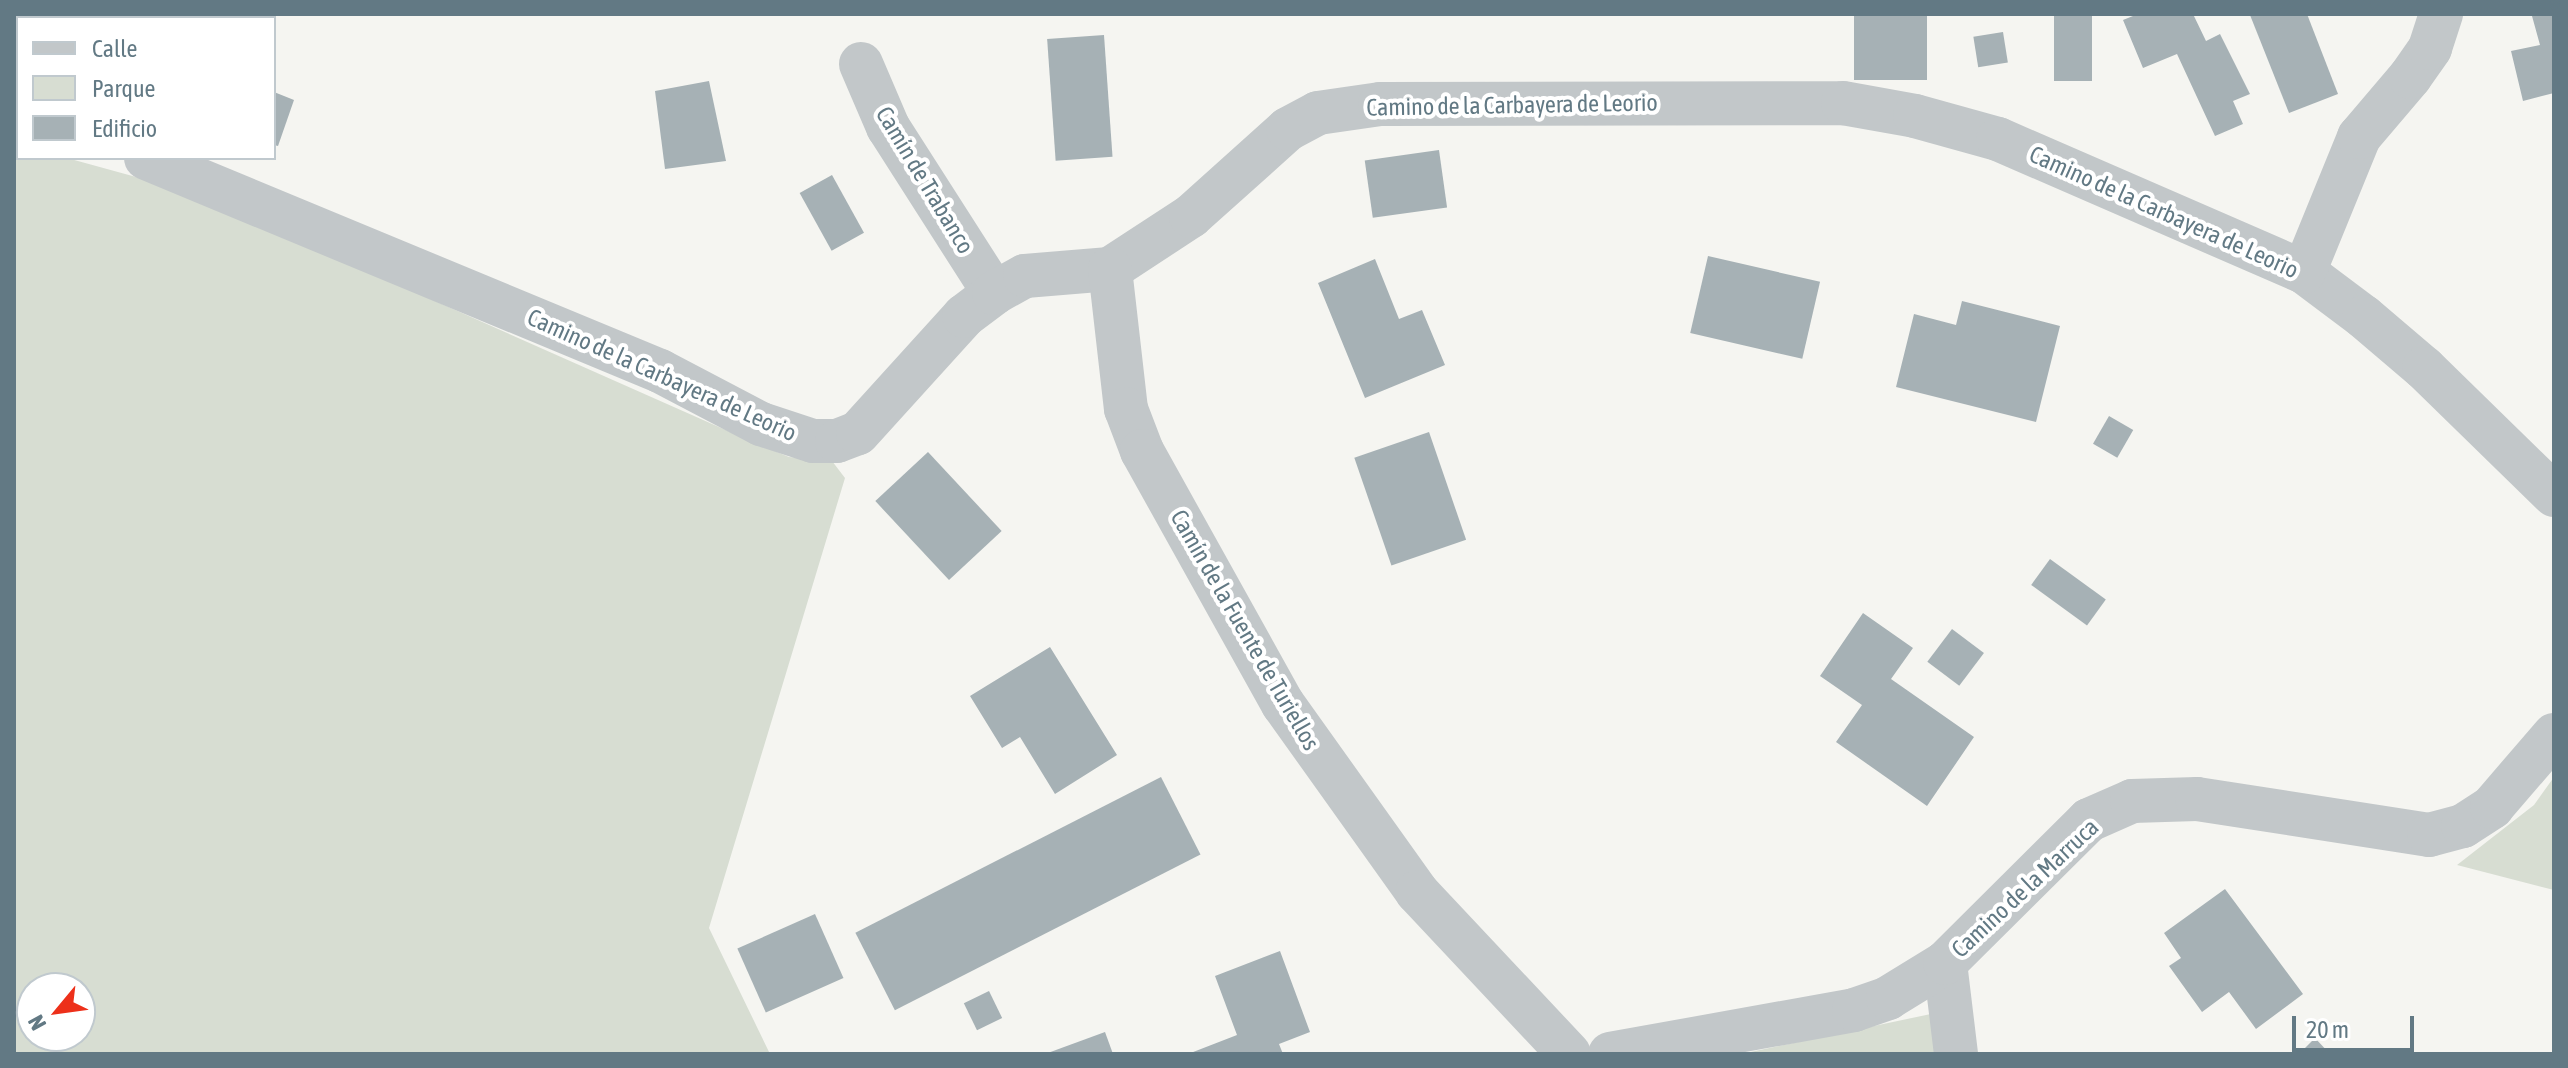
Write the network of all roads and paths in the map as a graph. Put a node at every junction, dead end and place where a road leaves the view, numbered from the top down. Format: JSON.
{"nodes":[{"id":1,"x":2441,"y":14,"type":"edge"},
{"id":2,"x":861,"y":64,"type":"dead end"},
{"id":3,"x":151,"y":160,"type":"edge"},
{"id":4,"x":1110,"y":269,"type":"junction"},
{"id":5,"x":2304,"y":272,"type":"junction"},
{"id":6,"x":994,"y":293,"type":"junction"},
{"id":7,"x":2554,"y":495,"type":"edge"},
{"id":8,"x":2554,"y":735,"type":"edge"},
{"id":9,"x":1945,"y":963,"type":"junction"},
{"id":10,"x":1569,"y":1054,"type":"edge"},
{"id":11,"x":1610,"y":1054,"type":"edge"},
{"id":12,"x":1956,"y":1054,"type":"edge"}],
"edges":[{"from":1,"to":5,"type":"street"},
{"from":2,"to":6,"type":"street","name":"Camín de Trabanco"},
{"from":3,"to":6,"type":"street","name":"Camino de la Carbayera de Leorio"},
{"from":4,"to":5,"type":"street","name":"Camino de la Carbayera de Leorio"},
{"from":4,"to":6,"type":"street","name":"Camino de la Carbayera de Leorio"},
{"from":4,"to":10,"type":"street","name":"Camín de la Fuente de Turiellos"},
{"from":5,"to":7,"type":"street","name":"Camino de la Carbayera de Leorio"},
{"from":8,"to":9,"type":"street","name":"Camino de la Marruca"},
{"from":9,"to":11,"type":"street","name":"Camino de la Marruca"},
{"from":9,"to":12,"type":"street"}]}
